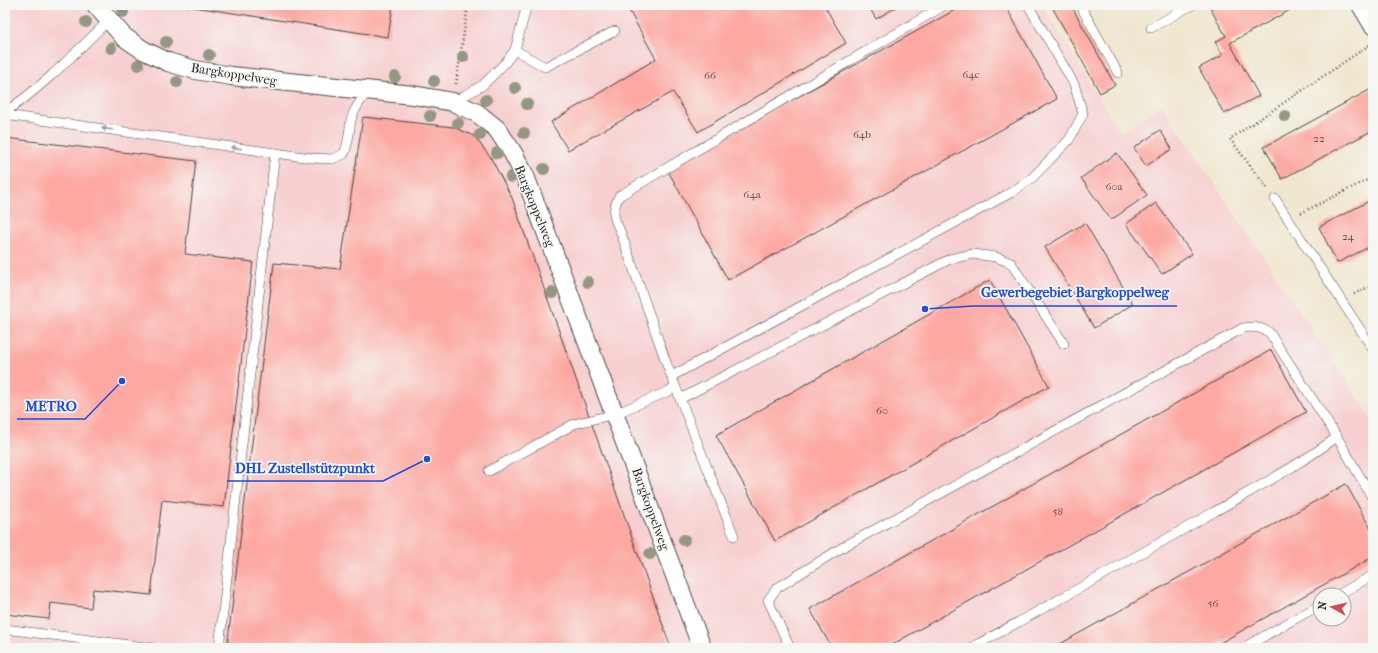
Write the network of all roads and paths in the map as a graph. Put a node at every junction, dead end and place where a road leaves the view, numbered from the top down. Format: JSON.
{"nodes":[{"id":1,"x":96,"y":5,"type":"edge"},
{"id":2,"x":468,"y":5,"type":"edge"},
{"id":3,"x":527,"y":5,"type":"edge"},
{"id":4,"x":946,"y":5,"type":"edge"},
{"id":5,"x":1028,"y":5,"type":"edge"},
{"id":6,"x":1080,"y":5,"type":"edge"},
{"id":7,"x":1192,"y":5,"type":"edge"},
{"id":8,"x":1361,"y":5,"type":"edge"},
{"id":9,"x":109,"y":20,"type":"junction"},
{"id":10,"x":1373,"y":25,"type":"edge"},
{"id":11,"x":1151,"y":28,"type":"dead end"},
{"id":12,"x":615,"y":31,"type":"dead end"},
{"id":13,"x":1373,"y":43,"type":"edge"},
{"id":14,"x":515,"y":50,"type":"junction"},
{"id":15,"x":1118,"y":73,"type":"dead end"},
{"id":16,"x":368,"y":91,"type":"junction"},
{"id":17,"x":453,"y":102,"type":"junction"},
{"id":18,"x":5,"y":114,"type":"edge"},
{"id":19,"x":275,"y":153,"type":"junction"},
{"id":20,"x":1373,"y":177,"type":"edge"},
{"id":21,"x":1275,"y":199,"type":"joint"},
{"id":22,"x":1288,"y":220,"type":"junction"},
{"id":23,"x":1373,"y":285,"type":"edge"},
{"id":24,"x":1341,"y":300,"type":"junction"},
{"id":25,"x":1064,"y":344,"type":"dead end"},
{"id":26,"x":1373,"y":349,"type":"edge"},
{"id":27,"x":672,"y":376,"type":"junction"},
{"id":28,"x":676,"y":388,"type":"junction"},
{"id":29,"x":680,"y":399,"type":"junction"},
{"id":30,"x":615,"y":414,"type":"junction"},
{"id":31,"x":1336,"y":437,"type":"junction"},
{"id":32,"x":489,"y":471,"type":"dead end"},
{"id":33,"x":1373,"y":499,"type":"edge"},
{"id":34,"x":734,"y":536,"type":"dead end"},
{"id":35,"x":1373,"y":575,"type":"edge"},
{"id":36,"x":1352,"y":587,"type":"edge"},
{"id":37,"x":1312,"y":609,"type":"edge"},
{"id":38,"x":5,"y":629,"type":"edge"},
{"id":39,"x":154,"y":648,"type":"edge"},
{"id":40,"x":219,"y":648,"type":"edge"},
{"id":41,"x":702,"y":648,"type":"edge"},
{"id":42,"x":790,"y":648,"type":"edge"},
{"id":43,"x":970,"y":648,"type":"edge"},
{"id":44,"x":1243,"y":648,"type":"edge"}],
"edges":[{"from":1,"to":9,"type":"street","name":"Bargkoppelweg"},
{"from":2,"to":17,"type":"path"},
{"from":3,"to":14,"type":"lane"},
{"from":4,"to":27,"type":"lane"},
{"from":5,"to":27,"type":"lane"},
{"from":6,"to":15,"type":"lane"},
{"from":7,"to":11,"type":"lane"},
{"from":8,"to":10,"type":"street"},
{"from":9,"to":16,"type":"street","name":"Bargkoppelweg"},
{"from":9,"to":18,"type":"lane"},
{"from":12,"to":14,"type":"lane"},
{"from":13,"to":21,"type":"path"},
{"from":14,"to":17,"type":"lane"},
{"from":16,"to":17,"type":"street","name":"Bargkoppelweg"},
{"from":16,"to":19,"type":"lane"},
{"from":17,"to":30,"type":"street","name":"Bargkoppelweg"},
{"from":19,"to":18,"type":"lane","one_way":true},
{"from":19,"to":40,"type":"lane"},
{"from":20,"to":22,"type":"path"},
{"from":21,"to":22,"type":"lane"},
{"from":22,"to":24,"type":"lane"},
{"from":23,"to":24,"type":"path"},
{"from":24,"to":26,"type":"lane"},
{"from":25,"to":29,"type":"lane"},
{"from":27,"to":28,"type":"lane"},
{"from":28,"to":29,"type":"lane"},
{"from":28,"to":30,"type":"lane"},
{"from":29,"to":34,"type":"lane"},
{"from":30,"to":32,"type":"lane"},
{"from":30,"to":41,"type":"street","name":"Bargkoppelweg"},
{"from":31,"to":33,"type":"lane"},
{"from":31,"to":42,"type":"lane"},
{"from":31,"to":43,"type":"lane"},
{"from":35,"to":36,"type":"lane"},
{"from":37,"to":44,"type":"lane"},
{"from":38,"to":39,"type":"lane"}]}
